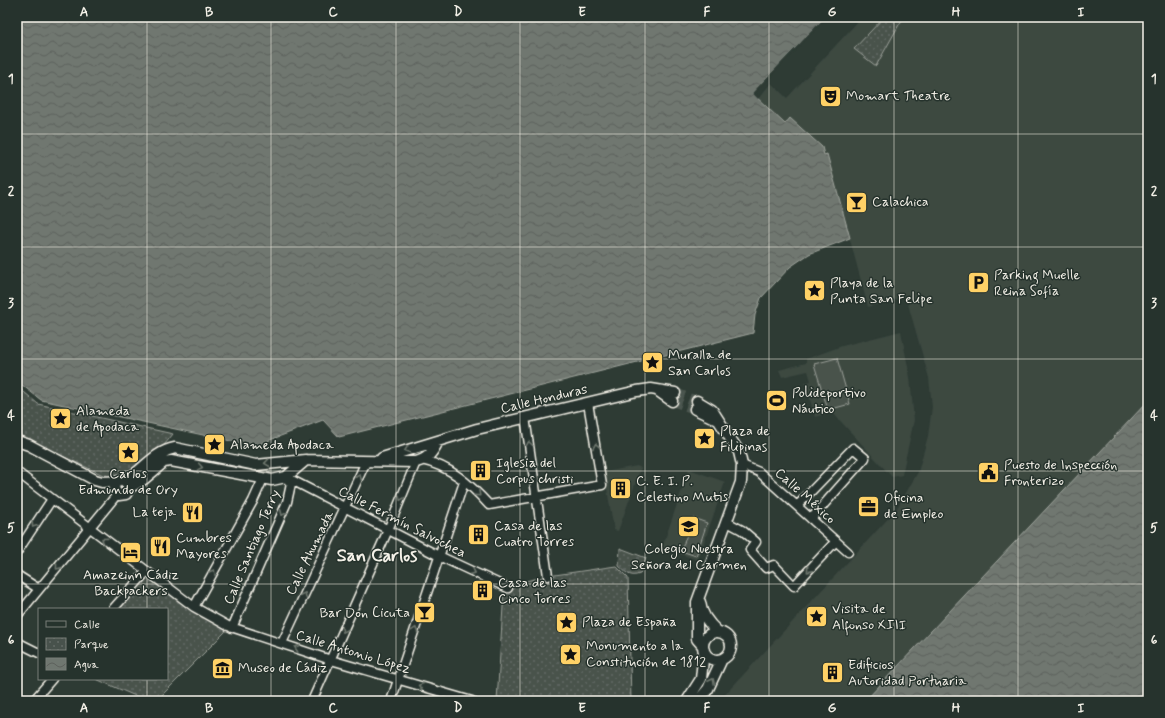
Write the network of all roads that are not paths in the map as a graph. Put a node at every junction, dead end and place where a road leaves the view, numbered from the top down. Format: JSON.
{"nodes":[{"id":1,"x":674,"y":397,"type":"tunnel mouth"},
{"id":2,"x":588,"y":403,"type":"junction"},
{"id":3,"x":696,"y":405,"type":"tunnel mouth"},
{"id":4,"x":525,"y":417,"type":"junction"},
{"id":5,"x":17,"y":441,"type":"edge"},
{"id":6,"x":438,"y":441,"type":"junction"},
{"id":7,"x":306,"y":460,"type":"junction"},
{"id":8,"x":376,"y":460,"type":"junction"},
{"id":9,"x":419,"y":461,"type":"junction"},
{"id":10,"x":742,"y":465,"type":"junction"},
{"id":11,"x":17,"y":472,"type":"edge"},
{"id":12,"x":286,"y":477,"type":"junction"},
{"id":13,"x":263,"y":480,"type":"junction"},
{"id":14,"x":464,"y":482,"type":"junction"},
{"id":15,"x":121,"y":487,"type":"junction"},
{"id":16,"x":537,"y":496,"type":"junction"},
{"id":17,"x":52,"y":499,"type":"junction"},
{"id":18,"x":797,"y":506,"type":"junction"},
{"id":19,"x":346,"y":509,"type":"junction"},
{"id":20,"x":811,"y":519,"type":"junction"},
{"id":21,"x":727,"y":522,"type":"junction"},
{"id":22,"x":89,"y":528,"type":"junction"},
{"id":23,"x":388,"y":530,"type":"junction"},
{"id":24,"x":836,"y":541,"type":"junction"},
{"id":25,"x":17,"y":552,"type":"edge"},
{"id":26,"x":848,"y":552,"type":"dead end"},
{"id":27,"x":439,"y":556,"type":"junction"},
{"id":28,"x":146,"y":571,"type":"junction"},
{"id":29,"x":17,"y":574,"type":"edge"},
{"id":30,"x":548,"y":576,"type":"dead end"},
{"id":31,"x":508,"y":588,"type":"dead end"},
{"id":32,"x":39,"y":589,"type":"junction"},
{"id":33,"x":699,"y":596,"type":"junction"},
{"id":34,"x":194,"y":606,"type":"junction"},
{"id":35,"x":114,"y":608,"type":"edge"},
{"id":36,"x":17,"y":616,"type":"edge"},
{"id":37,"x":230,"y":627,"type":"junction"},
{"id":38,"x":718,"y":632,"type":"junction"},
{"id":39,"x":17,"y":642,"type":"edge"},
{"id":40,"x":282,"y":643,"type":"junction"},
{"id":41,"x":703,"y":648,"type":"junction"},
{"id":42,"x":38,"y":652,"type":"edge"},
{"id":43,"x":722,"y":659,"type":"junction"},
{"id":44,"x":331,"y":660,"type":"junction"},
{"id":45,"x":51,"y":680,"type":"edge"},
{"id":46,"x":398,"y":680,"type":"junction"},
{"id":47,"x":33,"y":701,"type":"edge"},
{"id":48,"x":312,"y":701,"type":"edge"},
{"id":49,"x":391,"y":701,"type":"edge"},
{"id":50,"x":472,"y":701,"type":"edge"},
{"id":51,"x":687,"y":701,"type":"edge"},
{"id":52,"x":698,"y":701,"type":"edge"}],
"edges":[{"from":1,"to":2,"type":"street","name":"Calle Honduras"},
{"from":2,"to":4,"type":"street","name":"Calle Honduras"},
{"from":16,"to":2,"type":"street","one_way":true},
{"from":3,"to":10,"type":"street"},
{"from":4,"to":6,"type":"street","name":"Calle Honduras"},
{"from":16,"to":4,"type":"street","one_way":true},
{"from":5,"to":15,"type":"street"},
{"from":6,"to":8,"type":"street","name":"Calle Honduras","one_way":true},
{"from":6,"to":9,"type":"street"},
{"from":7,"to":8,"type":"street"},
{"from":7,"to":12,"type":"street"},
{"from":7,"to":15,"type":"street","one_way":true},
{"from":8,"to":9,"type":"street"},
{"from":19,"to":8,"type":"street","name":"Calle Ahumada","one_way":true},
{"from":9,"to":14,"type":"street"},
{"from":9,"to":23,"type":"street","one_way":true},
{"from":10,"to":18,"type":"street","name":"Calle México"},
{"from":10,"to":21,"type":"street"},
{"from":11,"to":17,"type":"street","name":"Calle Antonio López"},
{"from":12,"to":13,"type":"street"},
{"from":12,"to":19,"type":"street","name":"Calle Fermín Salvochea"},
{"from":12,"to":37,"type":"street","name":"Calle Santiago Terry","one_way":true},
{"from":15,"to":13,"type":"street","one_way":true},
{"from":34,"to":13,"type":"street","one_way":true},
{"from":14,"to":16,"type":"street","one_way":true},
{"from":14,"to":27,"type":"street"},
{"from":15,"to":22,"type":"street"},
{"from":16,"to":30,"type":"street"},
{"from":17,"to":22,"type":"street","name":"Calle Antonio López"},
{"from":17,"to":25,"type":"street","one_way":true},
{"from":18,"to":20,"type":"street","name":"Calle México"},
{"from":18,"to":20,"type":"street"},
{"from":19,"to":23,"type":"street","name":"Calle Fermín Salvochea"},
{"from":40,"to":19,"type":"street","name":"Calle Ahumada","one_way":true},
{"from":20,"to":24,"type":"street","name":"Calle México"},
{"from":24,"to":21,"type":"street","one_way":true},
{"from":21,"to":33,"type":"street"},
{"from":28,"to":22,"type":"street","name":"Calle Antonio López","one_way":true},
{"from":22,"to":32,"type":"street","one_way":true},
{"from":23,"to":27,"type":"street","name":"Calle Fermín Salvochea"},
{"from":23,"to":44,"type":"street","one_way":true},
{"from":24,"to":26,"type":"street","name":"Calle México"},
{"from":27,"to":31,"type":"street","name":"Calle Fermín Salvochea","one_way":true},
{"from":46,"to":27,"type":"street","one_way":true},
{"from":28,"to":34,"type":"street","name":"Calle Antonio López"},
{"from":28,"to":35,"type":"street"},
{"from":29,"to":32,"type":"street"},
{"from":32,"to":36,"type":"street"},
{"from":33,"to":38,"type":"street"},
{"from":33,"to":41,"type":"street"},
{"from":34,"to":37,"type":"street","name":"Calle Antonio López"},
{"from":37,"to":40,"type":"street","name":"Calle Antonio López"},
{"from":38,"to":41,"type":"street"},
{"from":38,"to":43,"type":"street"},
{"from":39,"to":42,"type":"street"},
{"from":44,"to":40,"type":"street","name":"Calle Antonio López","one_way":true},
{"from":41,"to":43,"type":"street"},
{"from":41,"to":51,"type":"street"},
{"from":52,"to":43,"type":"street","one_way":true},
{"from":44,"to":46,"type":"street","name":"Calle Antonio López"},
{"from":44,"to":48,"type":"street"},
{"from":45,"to":47,"type":"street"},
{"from":46,"to":49,"type":"street"},
{"from":50,"to":46,"type":"street","name":"Calle Antonio López","one_way":true}]}
